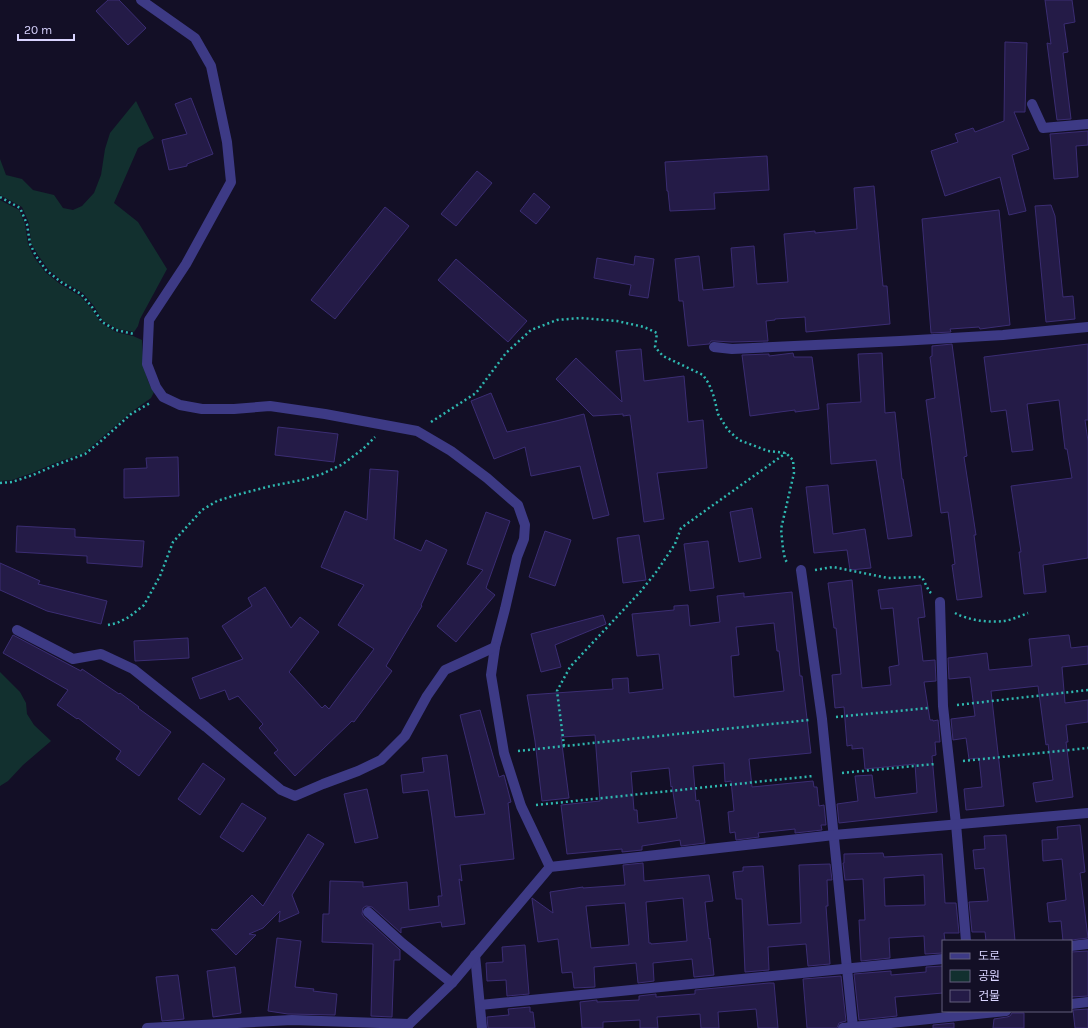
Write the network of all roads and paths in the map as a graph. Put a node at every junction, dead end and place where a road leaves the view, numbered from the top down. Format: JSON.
{"nodes":[{"id":1,"x":141,"y":0,"type":"edge"},
{"id":2,"x":1032,"y":104,"type":"dead end"},
{"id":3,"x":1088,"y":124,"type":"edge"},
{"id":4,"x":0,"y":197,"type":"edge"},
{"id":5,"x":1088,"y":327,"type":"edge"},
{"id":6,"x":148,"y":338,"type":"junction"},
{"id":7,"x":714,"y":347,"type":"dead end"},
{"id":8,"x":163,"y":397,"type":"junction"},
{"id":9,"x":387,"y":426,"type":"junction"},
{"id":10,"x":417,"y":431,"type":"junction"},
{"id":11,"x":786,"y":453,"type":"junction"},
{"id":12,"x":0,"y":483,"type":"edge"},
{"id":13,"x":801,"y":570,"type":"junction"},
{"id":14,"x":940,"y":602,"type":"junction"},
{"id":15,"x":1028,"y":614,"type":"dead end"},
{"id":16,"x":108,"y":625,"type":"dead end"},
{"id":17,"x":17,"y":630,"type":"dead end"},
{"id":18,"x":495,"y":647,"type":"junction"},
{"id":19,"x":1088,"y":690,"type":"edge"},
{"id":20,"x":943,"y":706,"type":"junction"},
{"id":21,"x":822,"y":719,"type":"junction"},
{"id":22,"x":564,"y":746,"type":"junction"},
{"id":23,"x":1088,"y":748,"type":"edge"},
{"id":24,"x":504,"y":753,"type":"junction"},
{"id":25,"x":949,"y":762,"type":"junction"},
{"id":26,"x":828,"y":775,"type":"junction"},
{"id":27,"x":521,"y":806,"type":"junction"},
{"id":28,"x":1088,"y":813,"type":"edge"},
{"id":29,"x":956,"y":824,"type":"junction"},
{"id":30,"x":834,"y":835,"type":"junction"},
{"id":31,"x":550,"y":867,"type":"junction"},
{"id":32,"x":368,"y":912,"type":"dead end"},
{"id":33,"x":966,"y":940,"type":"edge"},
{"id":34,"x":1088,"y":944,"type":"edge"},
{"id":35,"x":1072,"y":946,"type":"edge"},
{"id":36,"x":475,"y":955,"type":"junction"},
{"id":37,"x":942,"y":959,"type":"edge"},
{"id":38,"x":848,"y":969,"type":"junction"},
{"id":39,"x":452,"y":983,"type":"junction"},
{"id":40,"x":1088,"y":1002,"type":"edge"},
{"id":41,"x":1072,"y":1004,"type":"edge"},
{"id":42,"x":480,"y":1005,"type":"junction"},
{"id":43,"x":989,"y":1012,"type":"edge"},
{"id":44,"x":972,"y":1013,"type":"edge"},
{"id":45,"x":407,"y":1026,"type":"edge"},
{"id":46,"x":147,"y":1028,"type":"edge"},
{"id":47,"x":482,"y":1028,"type":"edge"},
{"id":48,"x":850,"y":1028,"type":"edge"}],
"edges":[{"from":1,"to":6,"type":"street"},
{"from":2,"to":3,"type":"street"},
{"from":4,"to":6,"type":"path"},
{"from":5,"to":7,"type":"street"},
{"from":6,"to":8,"type":"street"},
{"from":8,"to":9,"type":"street"},
{"from":8,"to":12,"type":"path"},
{"from":9,"to":10,"type":"street"},
{"from":9,"to":16,"type":"path"},
{"from":10,"to":11,"type":"path"},
{"from":10,"to":18,"type":"street"},
{"from":11,"to":13,"type":"path"},
{"from":11,"to":22,"type":"path"},
{"from":13,"to":14,"type":"path"},
{"from":13,"to":21,"type":"street"},
{"from":14,"to":15,"type":"path"},
{"from":14,"to":20,"type":"street"},
{"from":17,"to":18,"type":"street"},
{"from":18,"to":24,"type":"street"},
{"from":19,"to":20,"type":"path"},
{"from":20,"to":21,"type":"path"},
{"from":20,"to":25,"type":"street"},
{"from":21,"to":22,"type":"path"},
{"from":21,"to":26,"type":"street"},
{"from":22,"to":24,"type":"path"},
{"from":23,"to":25,"type":"path"},
{"from":24,"to":27,"type":"street"},
{"from":25,"to":26,"type":"path"},
{"from":25,"to":29,"type":"street"},
{"from":26,"to":27,"type":"path"},
{"from":26,"to":30,"type":"street"},
{"from":27,"to":31,"type":"street"},
{"from":28,"to":29,"type":"street"},
{"from":29,"to":30,"type":"street"},
{"from":29,"to":33,"type":"street"},
{"from":30,"to":31,"type":"street"},
{"from":30,"to":38,"type":"street"},
{"from":31,"to":36,"type":"street"},
{"from":32,"to":39,"type":"street"},
{"from":34,"to":35,"type":"street"},
{"from":36,"to":39,"type":"street"},
{"from":36,"to":42,"type":"street"},
{"from":37,"to":38,"type":"street"},
{"from":38,"to":42,"type":"street"},
{"from":38,"to":48,"type":"street"},
{"from":39,"to":45,"type":"street"},
{"from":40,"to":41,"type":"street"},
{"from":42,"to":47,"type":"street"},
{"from":43,"to":44,"type":"street"},
{"from":44,"to":48,"type":"street"},
{"from":45,"to":46,"type":"street"}]}
